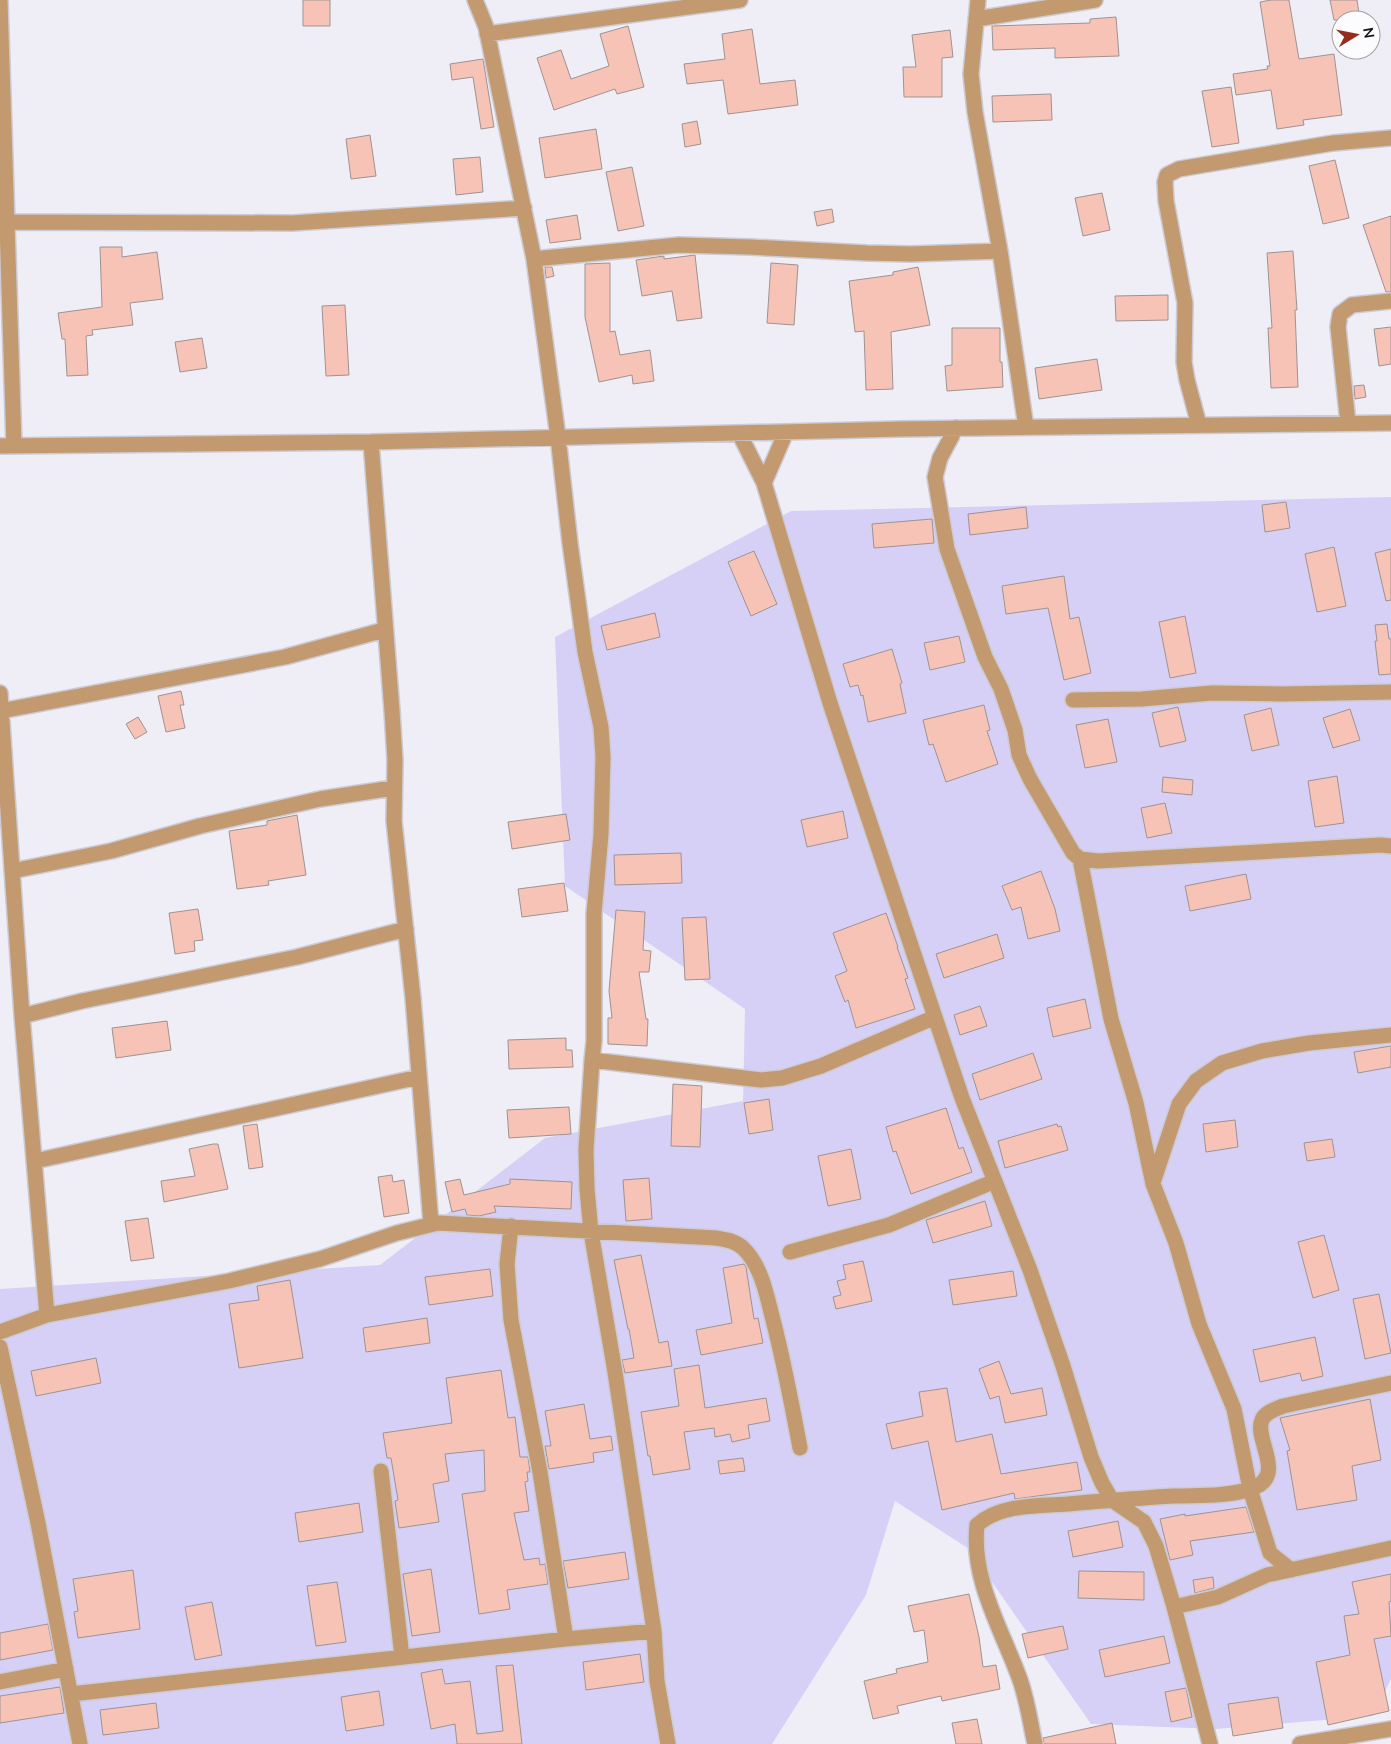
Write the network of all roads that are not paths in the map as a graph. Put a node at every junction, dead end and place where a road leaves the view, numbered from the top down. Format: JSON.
{"nodes":[{"id":1,"x":475,"y":0,"type":"edge"},
{"id":2,"x":740,"y":0,"type":"edge"},
{"id":3,"x":978,"y":0,"type":"edge"},
{"id":4,"x":1095,"y":0,"type":"edge"},
{"id":5,"x":0,"y":2,"type":"edge"},
{"id":6,"x":976,"y":19,"type":"junction"},
{"id":7,"x":487,"y":34,"type":"junction"},
{"id":8,"x":1,"y":49,"type":"edge"},
{"id":9,"x":1391,"y":138,"type":"edge"},
{"id":10,"x":524,"y":208,"type":"junction"},
{"id":11,"x":4,"y":222,"type":"edge"},
{"id":12,"x":1000,"y":251,"type":"junction"},
{"id":13,"x":534,"y":259,"type":"junction"},
{"id":14,"x":1391,"y":301,"type":"edge"},
{"id":15,"x":1348,"y":423,"type":"junction"},
{"id":16,"x":1391,"y":423,"type":"edge"},
{"id":17,"x":1199,"y":425,"type":"junction"},
{"id":18,"x":1026,"y":427,"type":"junction"},
{"id":19,"x":956,"y":428,"type":"junction"},
{"id":20,"x":786,"y":432,"type":"junction"},
{"id":21,"x":739,"y":433,"type":"junction"},
{"id":22,"x":558,"y":438,"type":"junction"},
{"id":23,"x":371,"y":442,"type":"junction"},
{"id":24,"x":7,"y":446,"type":"edge"},
{"id":25,"x":764,"y":483,"type":"junction"},
{"id":26,"x":384,"y":630,"type":"junction"},
{"id":27,"x":1391,"y":692,"type":"edge"},
{"id":28,"x":0,"y":693,"type":"edge"},
{"id":29,"x":1073,"y":700,"type":"dead end"},
{"id":30,"x":1,"y":711,"type":"junction"},
{"id":31,"x":394,"y":788,"type":"junction"},
{"id":32,"x":1391,"y":846,"type":"edge"},
{"id":33,"x":1080,"y":859,"type":"junction"},
{"id":34,"x":8,"y":879,"type":"edge"},
{"id":35,"x":406,"y":929,"type":"junction"},
{"id":36,"x":22,"y":1016,"type":"junction"},
{"id":37,"x":935,"y":1017,"type":"junction"},
{"id":38,"x":1391,"y":1035,"type":"edge"},
{"id":39,"x":592,"y":1060,"type":"junction"},
{"id":40,"x":419,"y":1077,"type":"junction"},
{"id":41,"x":35,"y":1161,"type":"junction"},
{"id":42,"x":995,"y":1181,"type":"junction"},
{"id":43,"x":1153,"y":1184,"type":"junction"},
{"id":44,"x":431,"y":1224,"type":"junction"},
{"id":45,"x":511,"y":1226,"type":"junction"},
{"id":46,"x":591,"y":1232,"type":"junction"},
{"id":47,"x":790,"y":1252,"type":"dead end"},
{"id":48,"x":47,"y":1315,"type":"junction"},
{"id":49,"x":0,"y":1332,"type":"edge"},
{"id":50,"x":0,"y":1346,"type":"edge"},
{"id":51,"x":1391,"y":1383,"type":"edge"},
{"id":52,"x":800,"y":1448,"type":"dead end"},
{"id":53,"x":381,"y":1471,"type":"dead end"},
{"id":54,"x":1250,"y":1489,"type":"junction"},
{"id":55,"x":1112,"y":1500,"type":"junction"},
{"id":56,"x":1391,"y":1548,"type":"edge"},
{"id":57,"x":1291,"y":1570,"type":"junction"},
{"id":58,"x":1174,"y":1607,"type":"junction"},
{"id":59,"x":654,"y":1631,"type":"junction"},
{"id":60,"x":566,"y":1639,"type":"junction"},
{"id":61,"x":402,"y":1657,"type":"junction"},
{"id":62,"x":66,"y":1669,"type":"junction"},
{"id":63,"x":0,"y":1682,"type":"edge"},
{"id":64,"x":71,"y":1694,"type":"junction"},
{"id":65,"x":1391,"y":1729,"type":"edge"},
{"id":66,"x":80,"y":1744,"type":"edge"},
{"id":67,"x":668,"y":1744,"type":"edge"},
{"id":68,"x":1035,"y":1744,"type":"edge"},
{"id":69,"x":1210,"y":1744,"type":"edge"},
{"id":70,"x":1300,"y":1744,"type":"edge"}],
"edges":[{"from":1,"to":7,"type":"street"},
{"from":2,"to":7,"type":"street"},
{"from":3,"to":6,"type":"street"},
{"from":4,"to":6,"type":"street"},
{"from":5,"to":8,"type":"street"},
{"from":6,"to":12,"type":"street"},
{"from":7,"to":10,"type":"street"},
{"from":8,"to":11,"type":"street"},
{"from":9,"to":17,"type":"street"},
{"from":10,"to":11,"type":"street"},
{"from":10,"to":13,"type":"street"},
{"from":11,"to":24,"type":"street"},
{"from":12,"to":13,"type":"street"},
{"from":12,"to":18,"type":"street"},
{"from":13,"to":22,"type":"street"},
{"from":14,"to":15,"type":"street"},
{"from":15,"to":16,"type":"street"},
{"from":15,"to":17,"type":"street"},
{"from":17,"to":18,"type":"street"},
{"from":18,"to":19,"type":"street"},
{"from":19,"to":20,"type":"street"},
{"from":19,"to":33,"type":"street"},
{"from":20,"to":21,"type":"street"},
{"from":20,"to":25,"type":"street"},
{"from":21,"to":22,"type":"street"},
{"from":21,"to":25,"type":"street"},
{"from":22,"to":23,"type":"street"},
{"from":22,"to":39,"type":"street"},
{"from":23,"to":24,"type":"street"},
{"from":23,"to":26,"type":"street"},
{"from":25,"to":37,"type":"street"},
{"from":26,"to":30,"type":"street"},
{"from":26,"to":31,"type":"street"},
{"from":27,"to":29,"type":"street"},
{"from":28,"to":30,"type":"street"},
{"from":30,"to":34,"type":"street"},
{"from":31,"to":34,"type":"street"},
{"from":31,"to":35,"type":"street"},
{"from":32,"to":33,"type":"street"},
{"from":33,"to":43,"type":"street"},
{"from":34,"to":36,"type":"street"},
{"from":35,"to":36,"type":"street"},
{"from":35,"to":40,"type":"street"},
{"from":36,"to":41,"type":"street"},
{"from":37,"to":39,"type":"street"},
{"from":37,"to":42,"type":"street"},
{"from":38,"to":43,"type":"street"},
{"from":39,"to":46,"type":"street"},
{"from":40,"to":41,"type":"street"},
{"from":40,"to":44,"type":"street"},
{"from":41,"to":48,"type":"street"},
{"from":42,"to":47,"type":"street"},
{"from":42,"to":55,"type":"street"},
{"from":43,"to":54,"type":"street"},
{"from":44,"to":45,"type":"street"},
{"from":44,"to":48,"type":"street"},
{"from":45,"to":46,"type":"street"},
{"from":45,"to":60,"type":"street"},
{"from":46,"to":52,"type":"street"},
{"from":46,"to":59,"type":"street"},
{"from":48,"to":49,"type":"street"},
{"from":50,"to":62,"type":"street"},
{"from":51,"to":54,"type":"street"},
{"from":53,"to":61,"type":"street"},
{"from":54,"to":55,"type":"street"},
{"from":54,"to":57,"type":"street"},
{"from":55,"to":58,"type":"street"},
{"from":55,"to":68,"type":"street"},
{"from":56,"to":57,"type":"street"},
{"from":57,"to":58,"type":"street"},
{"from":58,"to":69,"type":"street"},
{"from":59,"to":60,"type":"street"},
{"from":59,"to":67,"type":"street"},
{"from":60,"to":61,"type":"street"},
{"from":61,"to":64,"type":"street"},
{"from":62,"to":63,"type":"street"},
{"from":62,"to":64,"type":"street"},
{"from":64,"to":66,"type":"street"},
{"from":65,"to":70,"type":"street"}]}
